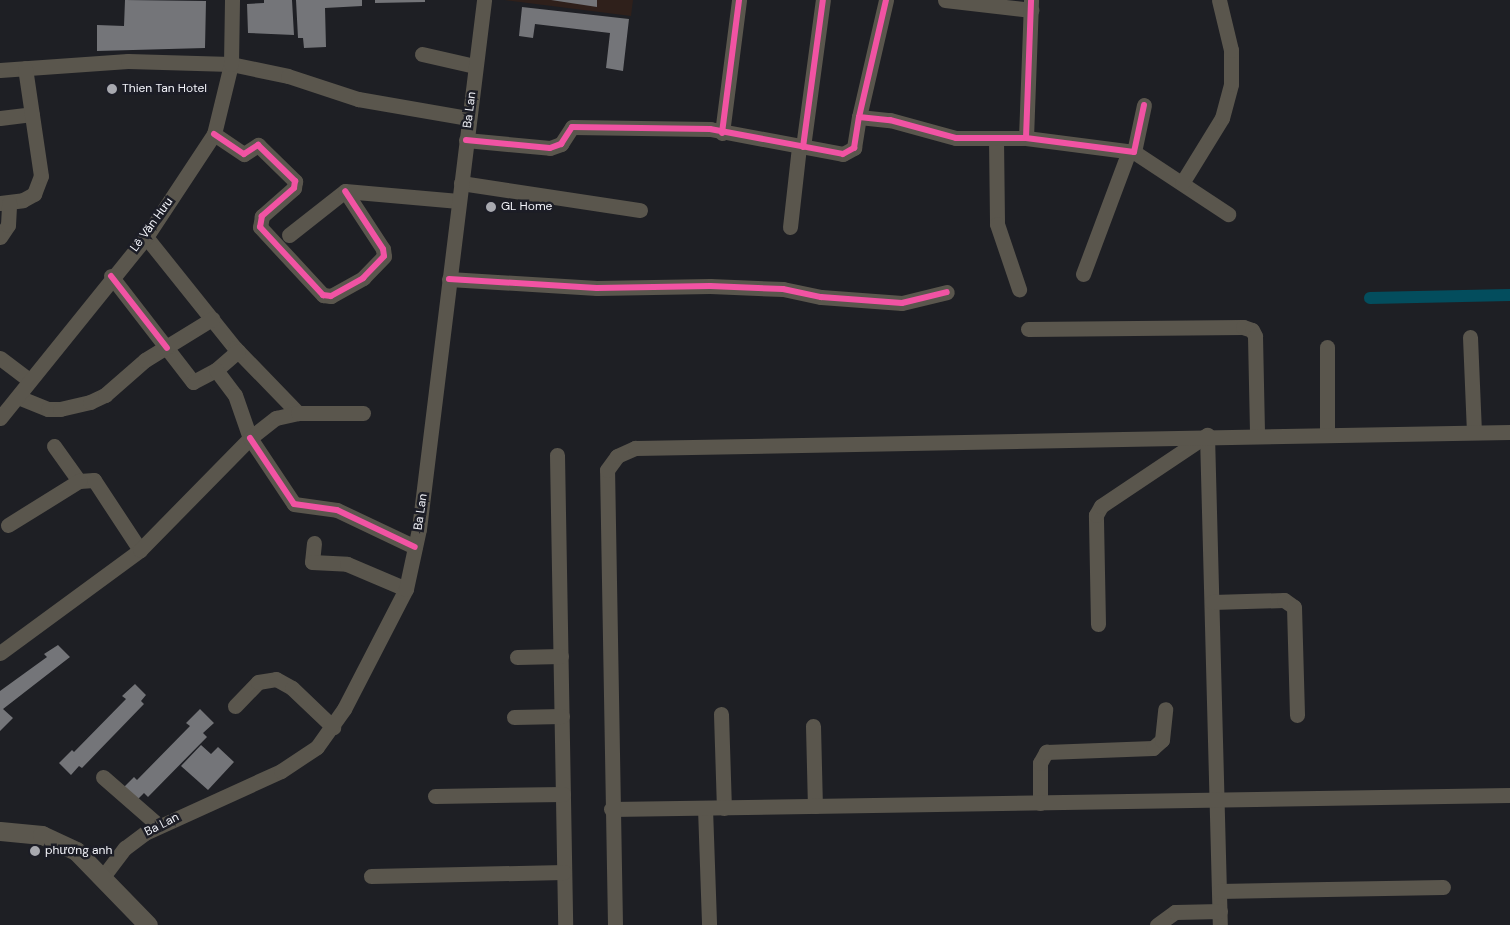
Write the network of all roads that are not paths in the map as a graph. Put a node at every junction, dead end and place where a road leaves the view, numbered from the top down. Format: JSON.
{"nodes":[{"id":1,"x":232,"y":0,"type":"edge"},
{"id":2,"x":484,"y":0,"type":"edge"},
{"id":3,"x":739,"y":0,"type":"edge"},
{"id":4,"x":823,"y":0,"type":"edge"},
{"id":5,"x":886,"y":0,"type":"edge"},
{"id":6,"x":945,"y":0,"type":"edge"},
{"id":7,"x":1219,"y":0,"type":"edge"},
{"id":8,"x":1031,"y":5,"type":"edge"},
{"id":9,"x":422,"y":54,"type":"dead end"},
{"id":10,"x":231,"y":64,"type":"junction"},
{"id":11,"x":476,"y":66,"type":"junction"},
{"id":12,"x":25,"y":68,"type":"junction"},
{"id":13,"x":0,"y":70,"type":"edge"},
{"id":14,"x":1144,"y":105,"type":"dead end"},
{"id":15,"x":32,"y":114,"type":"junction"},
{"id":16,"x":859,"y":117,"type":"junction"},
{"id":17,"x":0,"y":118,"type":"edge"},
{"id":18,"x":468,"y":118,"type":"junction"},
{"id":19,"x":722,"y":133,"type":"junction"},
{"id":20,"x":214,"y":134,"type":"junction"},
{"id":21,"x":1026,"y":138,"type":"junction"},
{"id":22,"x":996,"y":139,"type":"junction"},
{"id":23,"x":466,"y":140,"type":"junction"},
{"id":24,"x":801,"y":147,"type":"junction"},
{"id":25,"x":1132,"y":152,"type":"junction"},
{"id":26,"x":461,"y":183,"type":"junction"},
{"id":27,"x":1182,"y":183,"type":"junction"},
{"id":28,"x":345,"y":191,"type":"junction"},
{"id":29,"x":459,"y":202,"type":"junction"},
{"id":30,"x":4,"y":203,"type":"edge"},
{"id":31,"x":640,"y":210,"type":"dead end"},
{"id":32,"x":1228,"y":214,"type":"dead end"},
{"id":33,"x":790,"y":227,"type":"dead end"},
{"id":34,"x":289,"y":235,"type":"dead end"},
{"id":35,"x":146,"y":236,"type":"junction"},
{"id":36,"x":0,"y":237,"type":"edge"},
{"id":37,"x":1084,"y":274,"type":"dead end"},
{"id":38,"x":111,"y":276,"type":"junction"},
{"id":39,"x":449,"y":279,"type":"junction"},
{"id":40,"x":1019,"y":289,"type":"dead end"},
{"id":41,"x":947,"y":292,"type":"dead end"},
{"id":42,"x":212,"y":319,"type":"junction"},
{"id":43,"x":1028,"y":329,"type":"dead end"},
{"id":44,"x":1470,"y":337,"type":"dead end"},
{"id":45,"x":1327,"y":347,"type":"dead end"},
{"id":46,"x":166,"y":348,"type":"junction"},
{"id":47,"x":238,"y":351,"type":"junction"},
{"id":48,"x":0,"y":358,"type":"edge"},
{"id":49,"x":216,"y":370,"type":"junction"},
{"id":50,"x":29,"y":380,"type":"junction"},
{"id":51,"x":18,"y":397,"type":"junction"},
{"id":52,"x":298,"y":412,"type":"junction"},
{"id":53,"x":363,"y":413,"type":"dead end"},
{"id":54,"x":0,"y":418,"type":"edge"},
{"id":55,"x":1474,"y":432,"type":"junction"},
{"id":56,"x":1510,"y":432,"type":"edge"},
{"id":57,"x":1327,"y":434,"type":"junction"},
{"id":58,"x":1207,"y":435,"type":"junction"},
{"id":59,"x":1257,"y":435,"type":"junction"},
{"id":60,"x":250,"y":438,"type":"junction"},
{"id":61,"x":54,"y":446,"type":"dead end"},
{"id":62,"x":557,"y":455,"type":"dead end"},
{"id":63,"x":80,"y":481,"type":"junction"},
{"id":64,"x":8,"y":525,"type":"dead end"},
{"id":65,"x":314,"y":543,"type":"dead end"},
{"id":66,"x":416,"y":547,"type":"junction"},
{"id":67,"x":140,"y":550,"type":"junction"},
{"id":68,"x":406,"y":589,"type":"junction"},
{"id":69,"x":1212,"y":602,"type":"junction"},
{"id":70,"x":1098,"y":624,"type":"dead end"},
{"id":71,"x":0,"y":653,"type":"edge"},
{"id":72,"x":561,"y":656,"type":"junction"},
{"id":73,"x":517,"y":657,"type":"dead end"},
{"id":74,"x":235,"y":706,"type":"dead end"},
{"id":75,"x":1165,"y":709,"type":"dead end"},
{"id":76,"x":721,"y":714,"type":"dead end"},
{"id":77,"x":562,"y":716,"type":"junction"},
{"id":78,"x":1297,"y":716,"type":"dead end"},
{"id":79,"x":514,"y":717,"type":"dead end"},
{"id":80,"x":813,"y":726,"type":"dead end"},
{"id":81,"x":333,"y":727,"type":"junction"},
{"id":82,"x":103,"y":777,"type":"dead end"},
{"id":83,"x":563,"y":794,"type":"junction"},
{"id":84,"x":1510,"y":795,"type":"edge"},
{"id":85,"x":435,"y":796,"type":"dead end"},
{"id":86,"x":1218,"y":800,"type":"junction"},
{"id":87,"x":1040,"y":803,"type":"junction"},
{"id":88,"x":815,"y":806,"type":"junction"},
{"id":89,"x":705,"y":808,"type":"junction"},
{"id":90,"x":724,"y":808,"type":"junction"},
{"id":91,"x":611,"y":809,"type":"junction"},
{"id":92,"x":158,"y":825,"type":"junction"},
{"id":93,"x":0,"y":831,"type":"edge"},
{"id":94,"x":564,"y":872,"type":"junction"},
{"id":95,"x":371,"y":876,"type":"dead end"},
{"id":96,"x":102,"y":878,"type":"junction"},
{"id":97,"x":1443,"y":887,"type":"dead end"},
{"id":98,"x":1219,"y":891,"type":"junction"},
{"id":99,"x":1220,"y":918,"type":"edge"},
{"id":100,"x":148,"y":925,"type":"edge"},
{"id":101,"x":565,"y":925,"type":"edge"},
{"id":102,"x":615,"y":925,"type":"edge"},
{"id":103,"x":708,"y":925,"type":"edge"},
{"id":104,"x":1157,"y":925,"type":"edge"}],
"edges":[{"from":1,"to":10,"type":"street","name":"Lê Văn Hưu"},
{"from":2,"to":11,"type":"street","name":"Ba Lan"},
{"from":3,"to":19,"type":"street"},
{"from":4,"to":24,"type":"street"},
{"from":5,"to":16,"type":"street"},
{"from":6,"to":8,"type":"street"},
{"from":7,"to":27,"type":"street"},
{"from":8,"to":21,"type":"street"},
{"from":9,"to":11,"type":"street"},
{"from":10,"to":12,"type":"street"},
{"from":10,"to":18,"type":"street"},
{"from":10,"to":20,"type":"street","name":"Lê Văn Hưu"},
{"from":11,"to":18,"type":"street","name":"Ba Lan"},
{"from":12,"to":13,"type":"street"},
{"from":12,"to":15,"type":"street"},
{"from":14,"to":25,"type":"street"},
{"from":15,"to":17,"type":"street"},
{"from":15,"to":30,"type":"street"},
{"from":16,"to":22,"type":"street"},
{"from":16,"to":24,"type":"street"},
{"from":18,"to":23,"type":"street","name":"Ba Lan"},
{"from":19,"to":23,"type":"street"},
{"from":19,"to":24,"type":"street"},
{"from":20,"to":28,"type":"street"},
{"from":20,"to":35,"type":"street","name":"Lê Văn Hưu"},
{"from":21,"to":22,"type":"street"},
{"from":21,"to":25,"type":"street"},
{"from":22,"to":40,"type":"street"},
{"from":23,"to":26,"type":"street","name":"Ba Lan"},
{"from":24,"to":33,"type":"street"},
{"from":25,"to":27,"type":"street"},
{"from":25,"to":37,"type":"street"},
{"from":26,"to":29,"type":"street","name":"Ba Lan"},
{"from":26,"to":31,"type":"street"},
{"from":27,"to":32,"type":"street"},
{"from":28,"to":29,"type":"street"},
{"from":28,"to":34,"type":"street"},
{"from":29,"to":39,"type":"street","name":"Ba Lan"},
{"from":30,"to":36,"type":"street"},
{"from":35,"to":38,"type":"street","name":"Lê Văn Hưu"},
{"from":35,"to":42,"type":"street"},
{"from":38,"to":46,"type":"street"},
{"from":38,"to":50,"type":"street","name":"Lê Văn Hưu"},
{"from":39,"to":41,"type":"street"},
{"from":39,"to":66,"type":"street","name":"Ba Lan"},
{"from":42,"to":46,"type":"street"},
{"from":42,"to":47,"type":"street"},
{"from":43,"to":59,"type":"street"},
{"from":44,"to":55,"type":"street"},
{"from":45,"to":57,"type":"street"},
{"from":46,"to":49,"type":"street"},
{"from":46,"to":51,"type":"street"},
{"from":47,"to":49,"type":"street"},
{"from":47,"to":52,"type":"street"},
{"from":48,"to":50,"type":"street"},
{"from":49,"to":60,"type":"street"},
{"from":50,"to":51,"type":"street","name":"Lê Văn Hưu"},
{"from":51,"to":54,"type":"street","name":"Lê Văn Hưu"},
{"from":52,"to":53,"type":"street"},
{"from":52,"to":60,"type":"street"},
{"from":55,"to":56,"type":"street"},
{"from":55,"to":57,"type":"street"},
{"from":57,"to":59,"type":"street"},
{"from":58,"to":59,"type":"street"},
{"from":58,"to":69,"type":"street"},
{"from":58,"to":70,"type":"street"},
{"from":58,"to":91,"type":"street"},
{"from":60,"to":66,"type":"street"},
{"from":60,"to":67,"type":"street"},
{"from":61,"to":63,"type":"street"},
{"from":62,"to":72,"type":"street"},
{"from":63,"to":64,"type":"street"},
{"from":63,"to":67,"type":"street"},
{"from":65,"to":68,"type":"street"},
{"from":66,"to":68,"type":"street","name":"Ba Lan"},
{"from":67,"to":71,"type":"street"},
{"from":68,"to":81,"type":"street","name":"Ba Lan"},
{"from":69,"to":78,"type":"street"},
{"from":69,"to":86,"type":"street"},
{"from":72,"to":73,"type":"street"},
{"from":72,"to":77,"type":"street"},
{"from":74,"to":81,"type":"street"},
{"from":75,"to":87,"type":"street"},
{"from":76,"to":90,"type":"street"},
{"from":77,"to":79,"type":"street"},
{"from":77,"to":83,"type":"street"},
{"from":80,"to":88,"type":"street"},
{"from":81,"to":92,"type":"street","name":"Ba Lan"},
{"from":82,"to":92,"type":"street"},
{"from":83,"to":85,"type":"street"},
{"from":83,"to":94,"type":"street"},
{"from":84,"to":86,"type":"street"},
{"from":86,"to":87,"type":"street"},
{"from":86,"to":98,"type":"street"},
{"from":87,"to":88,"type":"street"},
{"from":88,"to":90,"type":"street"},
{"from":89,"to":90,"type":"street"},
{"from":89,"to":91,"type":"street"},
{"from":89,"to":103,"type":"street"},
{"from":91,"to":102,"type":"street"},
{"from":92,"to":96,"type":"street","name":"Ba Lan"},
{"from":93,"to":96,"type":"main road"},
{"from":94,"to":95,"type":"street"},
{"from":94,"to":101,"type":"street"},
{"from":96,"to":100,"type":"main road"},
{"from":97,"to":98,"type":"street"},
{"from":98,"to":99,"type":"street"},
{"from":99,"to":104,"type":"street"}]}
